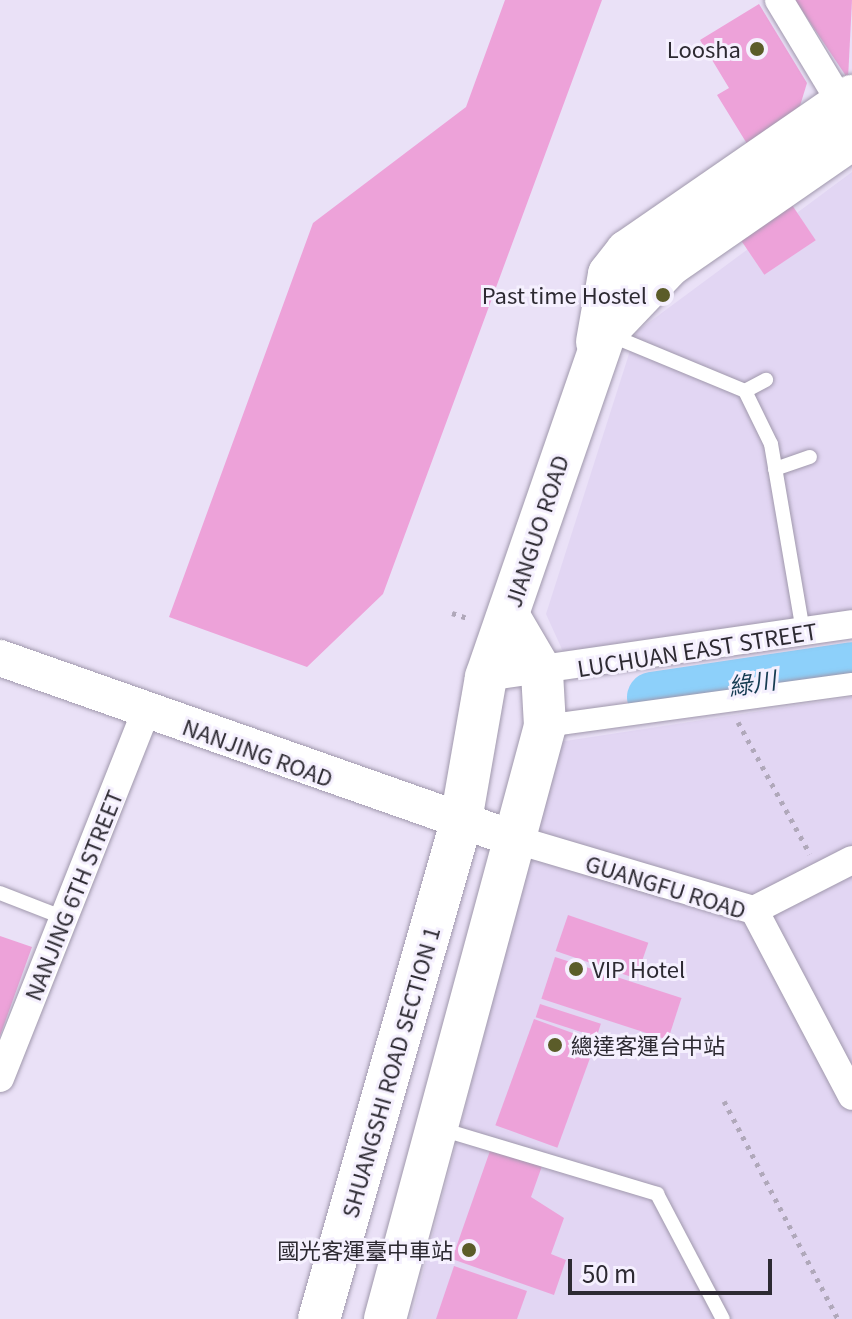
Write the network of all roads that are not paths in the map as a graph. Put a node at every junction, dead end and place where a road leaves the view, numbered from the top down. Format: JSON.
{"nodes":[{"id":1,"x":779,"y":0,"type":"edge"},
{"id":2,"x":849,"y":115,"type":"edge"},
{"id":3,"x":600,"y":346,"type":"junction"},
{"id":4,"x":766,"y":380,"type":"dead end"},
{"id":5,"x":745,"y":391,"type":"junction"},
{"id":6,"x":810,"y":457,"type":"dead end"},
{"id":7,"x":775,"y":469,"type":"junction"},
{"id":8,"x":508,"y":615,"type":"junction"},
{"id":9,"x":852,"y":624,"type":"edge"},
{"id":10,"x":803,"y":632,"type":"junction"},
{"id":11,"x":0,"y":658,"type":"edge"},
{"id":12,"x":542,"y":673,"type":"junction"},
{"id":13,"x":486,"y":677,"type":"junction"},
{"id":14,"x":852,"y":684,"type":"edge"},
{"id":15,"x":146,"y":711,"type":"junction"},
{"id":16,"x":545,"y":726,"type":"junction"},
{"id":17,"x":460,"y":826,"type":"junction"},
{"id":18,"x":517,"y":840,"type":"junction"},
{"id":19,"x":852,"y":860,"type":"edge"},
{"id":20,"x":0,"y":893,"type":"edge"},
{"id":21,"x":754,"y":910,"type":"junction"},
{"id":22,"x":64,"y":918,"type":"junction"},
{"id":23,"x":0,"y":1078,"type":"edge"},
{"id":24,"x":852,"y":1096,"type":"edge"},
{"id":25,"x":441,"y":1129,"type":"junction"},
{"id":26,"x":319,"y":1319,"type":"edge"},
{"id":27,"x":385,"y":1319,"type":"edge"},
{"id":28,"x":723,"y":1319,"type":"edge"}],
"edges":[{"from":1,"to":2,"type":"street"},
{"from":2,"to":3,"type":"main road","name":"JIANGUO ROAD"},
{"from":3,"to":5,"type":"lane"},
{"from":3,"to":8,"type":"main road","name":"JIANGUO ROAD"},
{"from":4,"to":5,"type":"lane"},
{"from":5,"to":7,"type":"lane"},
{"from":6,"to":7,"type":"lane"},
{"from":7,"to":10,"type":"lane"},
{"from":8,"to":12,"type":"main road","name":"JIANGUO ROAD"},
{"from":8,"to":13,"type":"main road","name":"SHUANGSHI ROAD SECTION 1"},
{"from":9,"to":10,"type":"street","name":"LUCHUAN EAST STREET"},
{"from":10,"to":12,"type":"street","name":"LUCHUAN EAST STREET"},
{"from":11,"to":15,"type":"street","name":"NANJING ROAD"},
{"from":12,"to":13,"type":"street","name":"LUCHUAN EAST STREET"},
{"from":12,"to":16,"type":"main road","name":"JIANGUO ROAD"},
{"from":13,"to":17,"type":"main road","name":"SHUANGSHI ROAD SECTION 1"},
{"from":14,"to":16,"type":"street"},
{"from":15,"to":17,"type":"street","name":"NANJING ROAD"},
{"from":15,"to":22,"type":"street","name":"NANJING 6TH STREET"},
{"from":16,"to":18,"type":"main road","name":"JIANGUO ROAD"},
{"from":17,"to":18,"type":"street","name":"NANJING ROAD"},
{"from":17,"to":26,"type":"main road","name":"SHUANGSHI ROAD SECTION 1"},
{"from":18,"to":21,"type":"street","name":"GUANGFU ROAD"},
{"from":18,"to":25,"type":"main road"},
{"from":19,"to":21,"type":"street"},
{"from":20,"to":22,"type":"lane"},
{"from":21,"to":24,"type":"street","name":"GUANGFU ROAD"},
{"from":22,"to":23,"type":"street","name":"NANJING 6TH STREET"},
{"from":25,"to":27,"type":"main road"},
{"from":25,"to":28,"type":"lane"}]}
